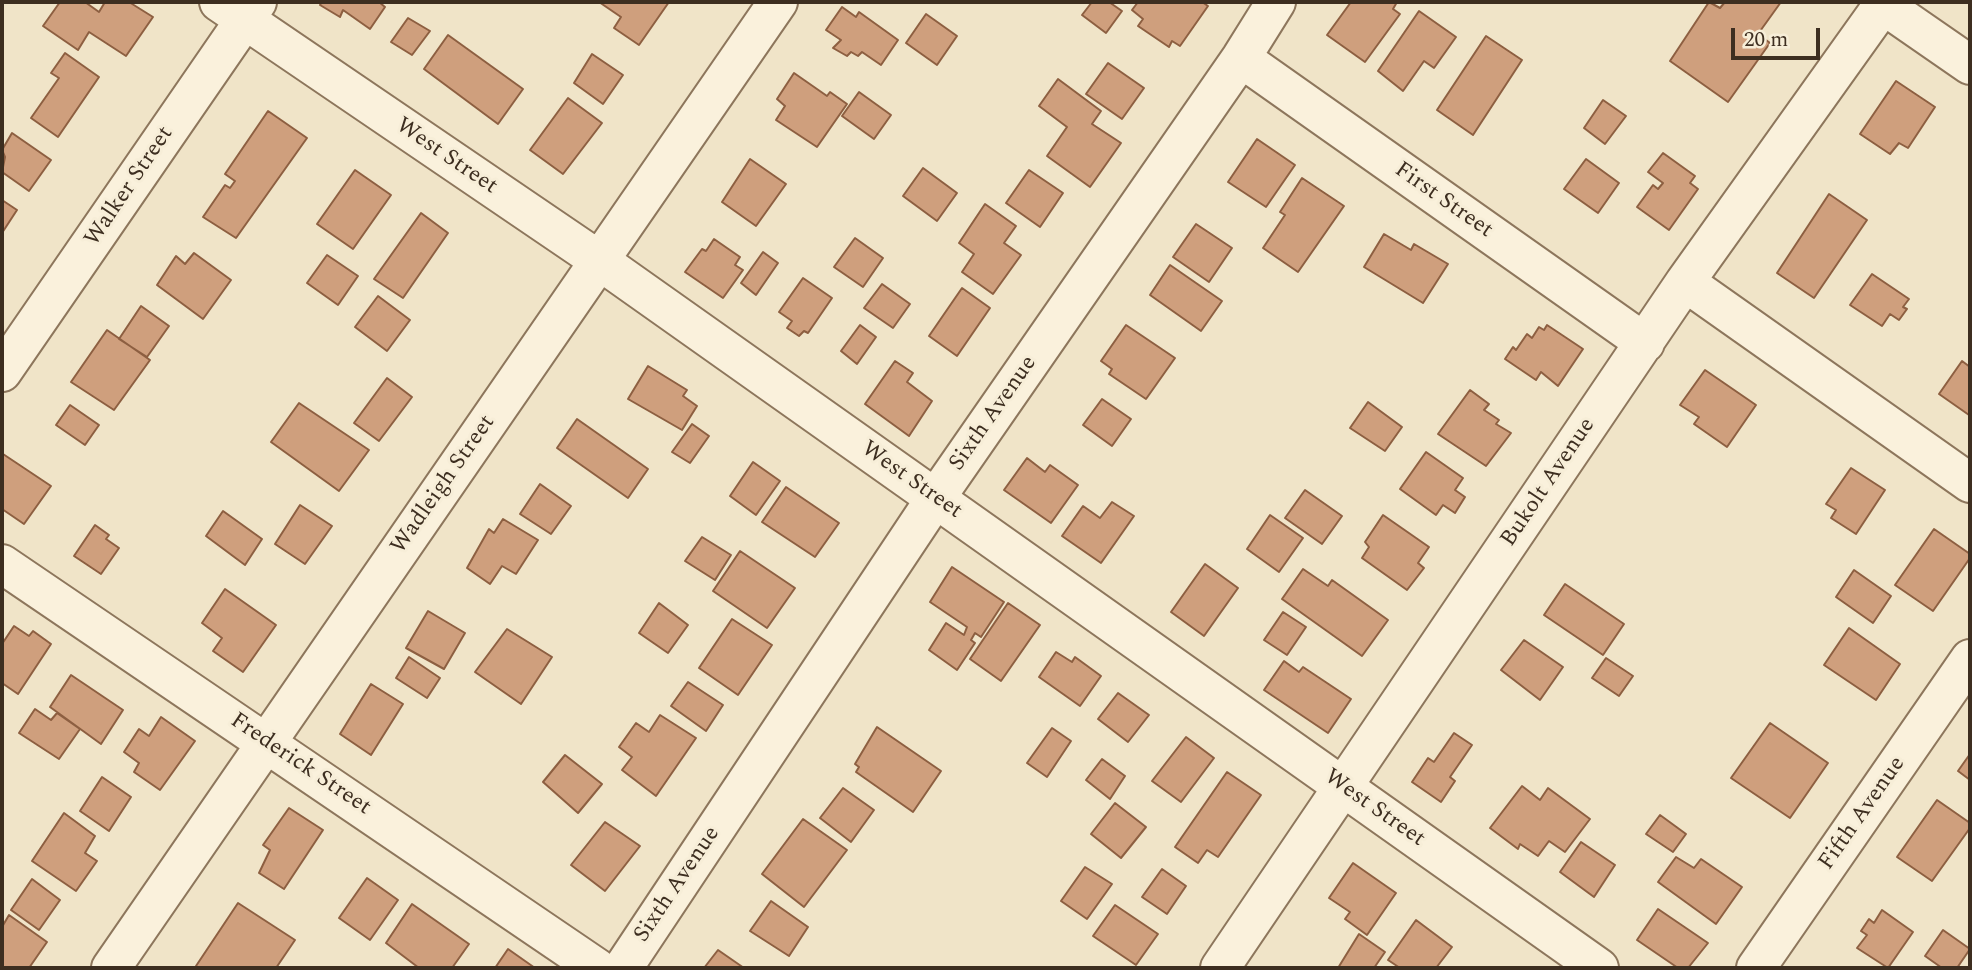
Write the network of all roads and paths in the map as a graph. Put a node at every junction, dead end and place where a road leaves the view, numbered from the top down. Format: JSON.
{"nodes":[{"id":1,"x":778,"y":2,"type":"edge"},
{"id":2,"x":1276,"y":2,"type":"edge"},
{"id":3,"x":1882,"y":3,"type":"edge"},
{"id":4,"x":240,"y":8,"type":"edge"},
{"id":5,"x":1241,"y":58,"type":"junction"},
{"id":6,"x":1970,"y":65,"type":"edge"},
{"id":7,"x":600,"y":261,"type":"junction"},
{"id":8,"x":1685,"y":282,"type":"junction"},
{"id":9,"x":1645,"y":343,"type":"junction"},
{"id":10,"x":2,"y":372,"type":"edge"},
{"id":11,"x":1970,"y":484,"type":"edge"},
{"id":12,"x":935,"y":499,"type":"junction"},
{"id":13,"x":2,"y":564,"type":"edge"},
{"id":14,"x":1970,"y":659,"type":"edge"},
{"id":15,"x":267,"y":741,"type":"junction"},
{"id":16,"x":1341,"y":786,"type":"junction"},
{"id":17,"x":111,"y":968,"type":"edge"},
{"id":18,"x":597,"y":968,"type":"edge"},
{"id":19,"x":622,"y":968,"type":"edge"},
{"id":20,"x":1220,"y":968,"type":"edge"},
{"id":21,"x":1599,"y":968,"type":"edge"},
{"id":22,"x":1756,"y":968,"type":"edge"}],
"edges":[{"from":1,"to":7,"type":"street","name":"Wadleigh Street"},
{"from":2,"to":5,"type":"street","name":"Sixth Avenue"},
{"from":3,"to":6,"type":"street"},
{"from":3,"to":8,"type":"street","name":"Bukolt Avenue"},
{"from":4,"to":7,"type":"street","name":"West Street"},
{"from":4,"to":10,"type":"street","name":"Walker Street"},
{"from":5,"to":9,"type":"street","name":"First Street"},
{"from":5,"to":12,"type":"street","name":"Sixth Avenue"},
{"from":7,"to":12,"type":"street","name":"West Street"},
{"from":7,"to":15,"type":"street","name":"Wadleigh Street"},
{"from":8,"to":9,"type":"street","name":"Bukolt Avenue"},
{"from":8,"to":11,"type":"street"},
{"from":9,"to":16,"type":"street","name":"Bukolt Avenue"},
{"from":12,"to":16,"type":"street","name":"West Street"},
{"from":12,"to":19,"type":"street","name":"Sixth Avenue"},
{"from":13,"to":15,"type":"street","name":"Frederick Street"},
{"from":14,"to":22,"type":"street","name":"Fifth Avenue"},
{"from":15,"to":17,"type":"street","name":"Wadleigh Street"},
{"from":15,"to":18,"type":"street","name":"Frederick Street"},
{"from":16,"to":20,"type":"street","name":"Bukolt Avenue"},
{"from":16,"to":21,"type":"street","name":"West Street"}]}
